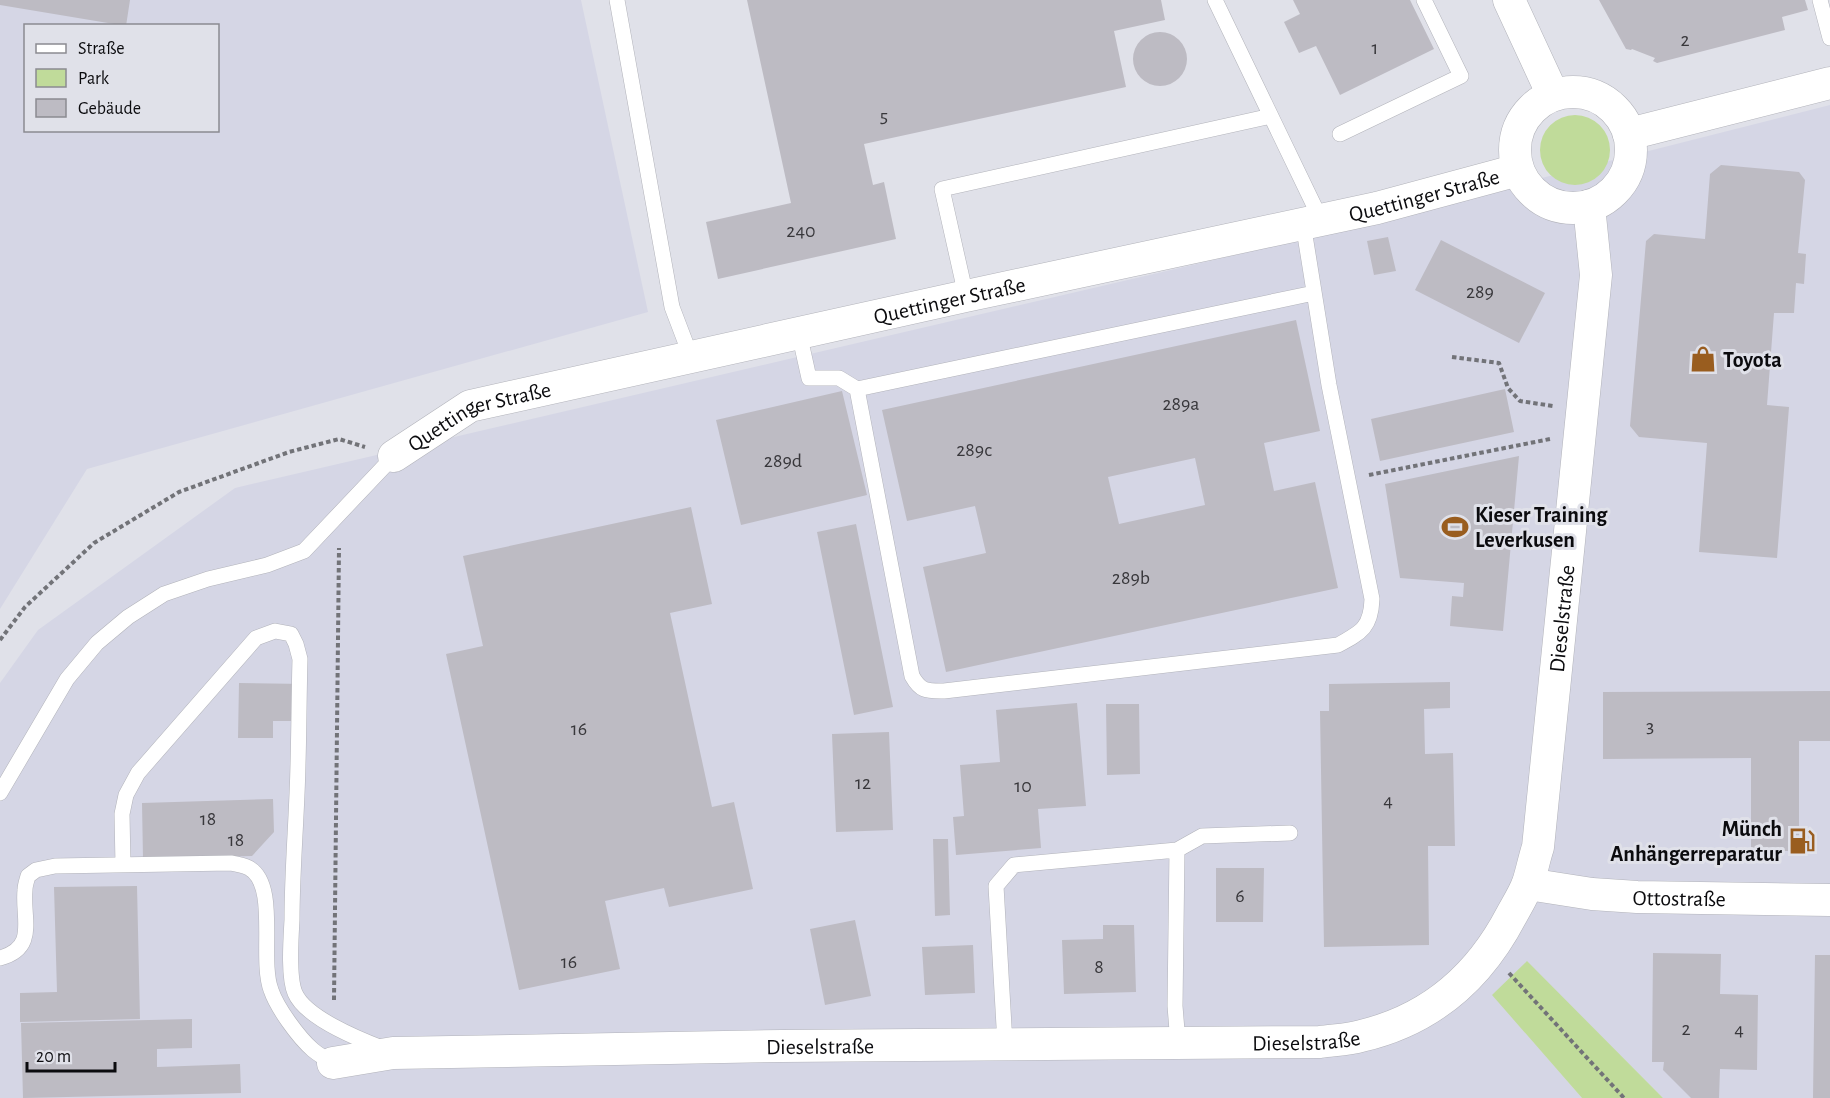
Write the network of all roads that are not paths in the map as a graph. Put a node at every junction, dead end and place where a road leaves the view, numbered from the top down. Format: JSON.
{"nodes":[{"id":1,"x":617,"y":0,"type":"edge"},
{"id":2,"x":1215,"y":0,"type":"edge"},
{"id":3,"x":1424,"y":0,"type":"edge"},
{"id":4,"x":1509,"y":0,"type":"edge"},
{"id":5,"x":1820,"y":0,"type":"edge"},
{"id":6,"x":1830,"y":38,"type":"edge"},
{"id":7,"x":1830,"y":82,"type":"edge"},
{"id":8,"x":1553,"y":95,"type":"junction"},
{"id":9,"x":1271,"y":116,"type":"junction"},
{"id":10,"x":1340,"y":134,"type":"dead end"},
{"id":11,"x":1629,"y":134,"type":"junction"},
{"id":12,"x":1518,"y":170,"type":"junction"},
{"id":13,"x":1589,"y":206,"type":"junction"},
{"id":14,"x":1312,"y":222,"type":"junction"},
{"id":15,"x":1314,"y":292,"type":"junction"},
{"id":16,"x":966,"y":296,"type":"junction"},
{"id":17,"x":799,"y":333,"type":"junction"},
{"id":18,"x":691,"y":357,"type":"junction"},
{"id":19,"x":857,"y":389,"type":"junction"},
{"id":20,"x":394,"y":456,"type":"joint"},
{"id":21,"x":0,"y":793,"type":"edge"},
{"id":22,"x":1290,"y":833,"type":"dead end"},
{"id":23,"x":1177,"y":850,"type":"junction"},
{"id":24,"x":123,"y":865,"type":"junction"},
{"id":25,"x":1528,"y":884,"type":"junction"},
{"id":26,"x":1830,"y":900,"type":"edge"},
{"id":27,"x":0,"y":958,"type":"edge"},
{"id":28,"x":1178,"y":1043,"type":"junction"},
{"id":29,"x":1005,"y":1044,"type":"junction"},
{"id":30,"x":393,"y":1053,"type":"junction"},
{"id":31,"x":333,"y":1063,"type":"joint"}],
"edges":[{"from":1,"to":18,"type":"lane"},
{"from":2,"to":9,"type":"lane"},
{"from":3,"to":10,"type":"lane"},
{"from":4,"to":8,"type":"street"},
{"from":5,"to":6,"type":"lane"},
{"from":7,"to":11,"type":"street"},
{"from":8,"to":11,"type":"street"},
{"from":8,"to":12,"type":"street","name":"Quettinger Straße"},
{"from":9,"to":14,"type":"lane"},
{"from":9,"to":16,"type":"lane"},
{"from":11,"to":13,"type":"street"},
{"from":12,"to":13,"type":"street","name":"Quettinger Straße"},
{"from":12,"to":14,"type":"street","name":"Quettinger Straße"},
{"from":13,"to":25,"type":"street","name":"Dieselstraße"},
{"from":14,"to":15,"type":"lane"},
{"from":14,"to":16,"type":"street","name":"Quettinger Straße"},
{"from":15,"to":19,"type":"lane"},
{"from":15,"to":19,"type":"lane"},
{"from":16,"to":17,"type":"street","name":"Quettinger Straße"},
{"from":17,"to":18,"type":"street","name":"Quettinger Straße"},
{"from":17,"to":19,"type":"lane"},
{"from":18,"to":20,"type":"street","name":"Quettinger Straße"},
{"from":20,"to":21,"type":"lane"},
{"from":22,"to":23,"type":"lane"},
{"from":23,"to":28,"type":"lane"},
{"from":23,"to":29,"type":"lane"},
{"from":24,"to":27,"type":"lane"},
{"from":24,"to":30,"type":"lane"},
{"from":24,"to":31,"type":"lane"},
{"from":25,"to":26,"type":"street","name":"Ottostraße"},
{"from":25,"to":28,"type":"street","name":"Dieselstraße"},
{"from":28,"to":29,"type":"street","name":"Dieselstraße"},
{"from":29,"to":30,"type":"street","name":"Dieselstraße"},
{"from":30,"to":31,"type":"street","name":"Dieselstraße"}]}
